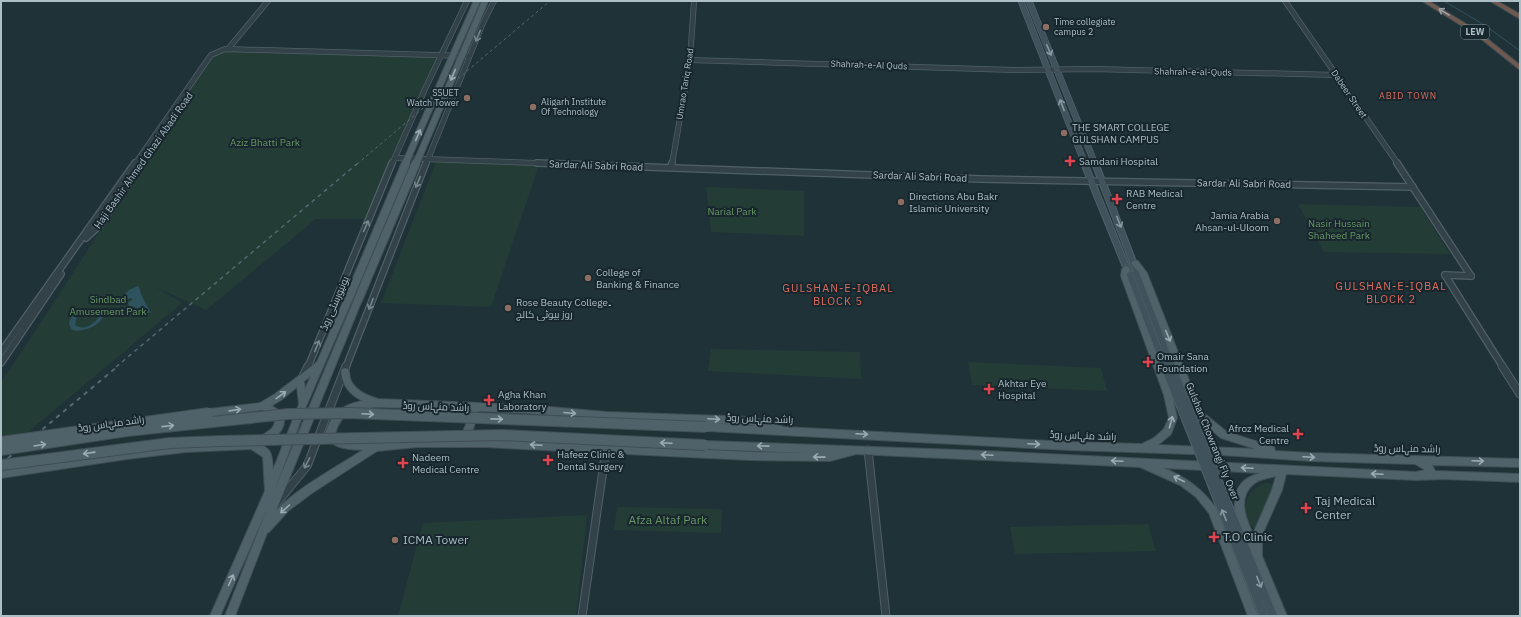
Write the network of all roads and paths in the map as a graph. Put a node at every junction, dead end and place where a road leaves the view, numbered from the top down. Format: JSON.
{"nodes":[{"id":1,"x":268,"y":1,"type":"edge"},
{"id":2,"x":468,"y":1,"type":"edge"},
{"id":3,"x":477,"y":1,"type":"edge"},
{"id":4,"x":485,"y":1,"type":"edge"},
{"id":5,"x":494,"y":1,"type":"edge"},
{"id":6,"x":694,"y":1,"type":"edge"},
{"id":7,"x":1021,"y":1,"type":"edge"},
{"id":8,"x":1029,"y":1,"type":"edge"},
{"id":9,"x":1285,"y":1,"type":"edge"},
{"id":10,"x":1425,"y":1,"type":"edge"},
{"id":11,"x":1493,"y":1,"type":"edge"},
{"id":12,"x":1520,"y":17,"type":"edge"},
{"id":13,"x":228,"y":49,"type":"junction"},
{"id":14,"x":213,"y":53,"type":"junction"},
{"id":15,"x":469,"y":56,"type":"junction"},
{"id":16,"x":441,"y":57,"type":"junction"},
{"id":17,"x":690,"y":60,"type":"junction"},
{"id":18,"x":1520,"y":68,"type":"edge"},
{"id":19,"x":1058,"y":69,"type":"junction"},
{"id":20,"x":1049,"y":70,"type":"junction"},
{"id":21,"x":1336,"y":75,"type":"junction"},
{"id":22,"x":396,"y":158,"type":"junction"},
{"id":23,"x":428,"y":159,"type":"junction"},
{"id":24,"x":671,"y":167,"type":"junction"},
{"id":25,"x":1092,"y":180,"type":"junction"},
{"id":26,"x":1102,"y":180,"type":"junction"},
{"id":27,"x":1413,"y":187,"type":"junction"},
{"id":28,"x":1135,"y":263,"type":"junction"},
{"id":29,"x":1131,"y":272,"type":"junction"},
{"id":30,"x":1,"y":352,"type":"edge"},
{"id":31,"x":1,"y":363,"type":"edge"},
{"id":32,"x":321,"y":363,"type":"junction"},
{"id":33,"x":345,"y":371,"type":"junction"},
{"id":34,"x":300,"y":381,"type":"junction"},
{"id":35,"x":1520,"y":394,"type":"edge"},
{"id":36,"x":377,"y":403,"type":"junction"},
{"id":37,"x":303,"y":404,"type":"junction"},
{"id":38,"x":262,"y":406,"type":"junction"},
{"id":39,"x":477,"y":407,"type":"junction"},
{"id":40,"x":781,"y":430,"type":"junction"},
{"id":41,"x":1,"y":442,"type":"edge"},
{"id":42,"x":463,"y":444,"type":"junction"},
{"id":43,"x":251,"y":445,"type":"junction"},
{"id":44,"x":375,"y":447,"type":"junction"},
{"id":45,"x":1144,"y":447,"type":"junction"},
{"id":46,"x":606,"y":449,"type":"junction"},
{"id":47,"x":1,"y":450,"type":"edge"},
{"id":48,"x":858,"y":450,"type":"junction"},
{"id":49,"x":868,"y":450,"type":"junction"},
{"id":50,"x":1289,"y":456,"type":"junction"},
{"id":51,"x":1411,"y":459,"type":"junction"},
{"id":52,"x":1463,"y":461,"type":"junction"},
{"id":53,"x":1136,"y":462,"type":"junction"},
{"id":54,"x":1520,"y":463,"type":"edge"},
{"id":55,"x":1,"y":465,"type":"edge"},
{"id":56,"x":1282,"y":470,"type":"junction"},
{"id":57,"x":1,"y":474,"type":"edge"},
{"id":58,"x":1416,"y":476,"type":"junction"},
{"id":59,"x":1468,"y":476,"type":"junction"},
{"id":60,"x":1520,"y":478,"type":"edge"},
{"id":61,"x":268,"y":496,"type":"junction"},
{"id":62,"x":272,"y":509,"type":"junction"},
{"id":63,"x":262,"y":533,"type":"junction"},
{"id":64,"x":1257,"y":558,"type":"junction"},
{"id":65,"x":216,"y":616,"type":"edge"},
{"id":66,"x":230,"y":616,"type":"edge"},
{"id":67,"x":582,"y":616,"type":"edge"},
{"id":68,"x":886,"y":616,"type":"edge"},
{"id":69,"x":1253,"y":616,"type":"edge"},
{"id":70,"x":1264,"y":616,"type":"edge"},
{"id":71,"x":1273,"y":616,"type":"edge"},
{"id":72,"x":1282,"y":616,"type":"edge"}],
"edges":[{"from":1,"to":13,"type":"street"},
{"from":2,"to":16,"type":"street"},
{"from":32,"to":3,"type":"main road","name":"یونیورسٹی روڈ","one_way":true,"bridge":true},
{"from":4,"to":62,"type":"main road","name":"یونیورسٹی روڈ","one_way":true,"bridge":true},
{"from":5,"to":15,"type":"street","one_way":true},
{"from":6,"to":17,"type":"street","name":"Umrao Tariq Road"},
{"from":7,"to":20,"type":"main road"},
{"from":8,"to":19,"type":"main road","one_way":true},
{"from":9,"to":21,"type":"street","name":"Dabeer Street"},
{"from":18,"to":10,"type":"highway","number":"LEW","one_way":true},
{"from":11,"to":12,"type":"highway"},
{"from":13,"to":14,"type":"street"},
{"from":13,"to":16,"type":"street"},
{"from":14,"to":30,"type":"street","name":"Haji Bashir Ahmed Ghazi Abadi Road"},
{"from":14,"to":31,"type":"street","name":"Haji Bashir Ahmed Ghazi Abadi Road"},
{"from":15,"to":16,"type":"street"},
{"from":15,"to":23,"type":"street"},
{"from":16,"to":22,"type":"street"},
{"from":17,"to":20,"type":"street","name":"Shahrah-e-Al Quds"},
{"from":17,"to":24,"type":"street","name":"Umrao Tariq Road"},
{"from":19,"to":20,"type":"street","name":"Shahrah-e-al-Quds"},
{"from":19,"to":21,"type":"street","name":"Shahrah-e-al-Quds"},
{"from":19,"to":26,"type":"main road"},
{"from":25,"to":20,"type":"main road","one_way":true},
{"from":21,"to":27,"type":"street","name":"Dabeer Street"},
{"from":22,"to":23,"type":"street","name":"Sardar Ali Sabri Road"},
{"from":34,"to":22,"type":"street","one_way":true},
{"from":23,"to":24,"type":"street","name":"Sardar Ali Sabri Road"},
{"from":23,"to":33,"type":"street","one_way":true},
{"from":24,"to":25,"type":"street","name":"Sardar Ali Sabri Road"},
{"from":25,"to":26,"type":"street","name":"Sardar Ali Sabri Road"},
{"from":25,"to":29,"type":"main road"},
{"from":26,"to":27,"type":"street","name":"Sardar Ali Sabri Road"},
{"from":26,"to":28,"type":"main road","one_way":true},
{"from":27,"to":35,"type":"street","name":"Dabeer Street"},
{"from":28,"to":29,"type":"main road"},
{"from":28,"to":50,"type":"main road","one_way":true},
{"from":45,"to":29,"type":"main road","one_way":true},
{"from":70,"to":29,"type":"main road","name":"Gulshan Chowrangi Fly Over","one_way":true,"bridge":true},
{"from":29,"to":71,"type":"main road","name":"Gulshan Chowrangi Fly Over","one_way":true,"bridge":true},
{"from":32,"to":34,"type":"main road"},
{"from":32,"to":37,"type":"main road","name":"یونیورسٹی روڈ"},
{"from":33,"to":36,"type":"main road"},
{"from":33,"to":62,"type":"street","one_way":true},
{"from":34,"to":37,"type":"main road"},
{"from":38,"to":34,"type":"main road","one_way":true},
{"from":36,"to":39,"type":"main road"},
{"from":36,"to":44,"type":"main road"},
{"from":37,"to":61,"type":"main road","name":"یونیورسٹی روڈ"},
{"from":41,"to":38,"type":"main road","one_way":true,"bridge":true},
{"from":38,"to":43,"type":"main road"},
{"from":39,"to":40,"type":"main road","one_way":true},
{"from":39,"to":42,"type":"main road"},
{"from":40,"to":45,"type":"main road","name":"راشد منہاس روڈ","one_way":true},
{"from":47,"to":40,"type":"main road","name":"راشد منہاس روڈ","one_way":true,"bridge":true},
{"from":42,"to":44,"type":"main road"},
{"from":46,"to":42,"type":"main road","one_way":true},
{"from":43,"to":57,"type":"main road"},
{"from":43,"to":61,"type":"main road"},
{"from":44,"to":63,"type":"main road","one_way":true},
{"from":45,"to":50,"type":"main road","name":"راشد منہاس روڈ"},
{"from":48,"to":46,"type":"main road","one_way":true},
{"from":46,"to":67,"type":"street"},
{"from":48,"to":49,"type":"main road"},
{"from":48,"to":55,"type":"main road","one_way":true,"bridge":true},
{"from":53,"to":49,"type":"main road","one_way":true},
{"from":49,"to":68,"type":"street"},
{"from":50,"to":51,"type":"main road","name":"راشد منہاس روڈ","one_way":true},
{"from":51,"to":52,"type":"main road","name":"راشد منہاس روڈ"},
{"from":51,"to":58,"type":"main road"},
{"from":52,"to":54,"type":"main road","name":"راشد منہاس روڈ","one_way":true},
{"from":52,"to":59,"type":"main road"},
{"from":56,"to":53,"type":"main road","one_way":true},
{"from":69,"to":53,"type":"main road","one_way":true},
{"from":58,"to":56,"type":"main road","one_way":true},
{"from":56,"to":64,"type":"main road"},
{"from":56,"to":64,"type":"main road"},
{"from":58,"to":59,"type":"main road"},
{"from":59,"to":60,"type":"main road"},
{"from":65,"to":61,"type":"main road","name":"یونیورسٹی روڈ","one_way":true},
{"from":62,"to":63,"type":"main road","name":"یونیورسٹی روڈ"},
{"from":63,"to":66,"type":"main road","name":"یونیورسٹی روڈ"},
{"from":64,"to":72,"type":"main road"}]}
